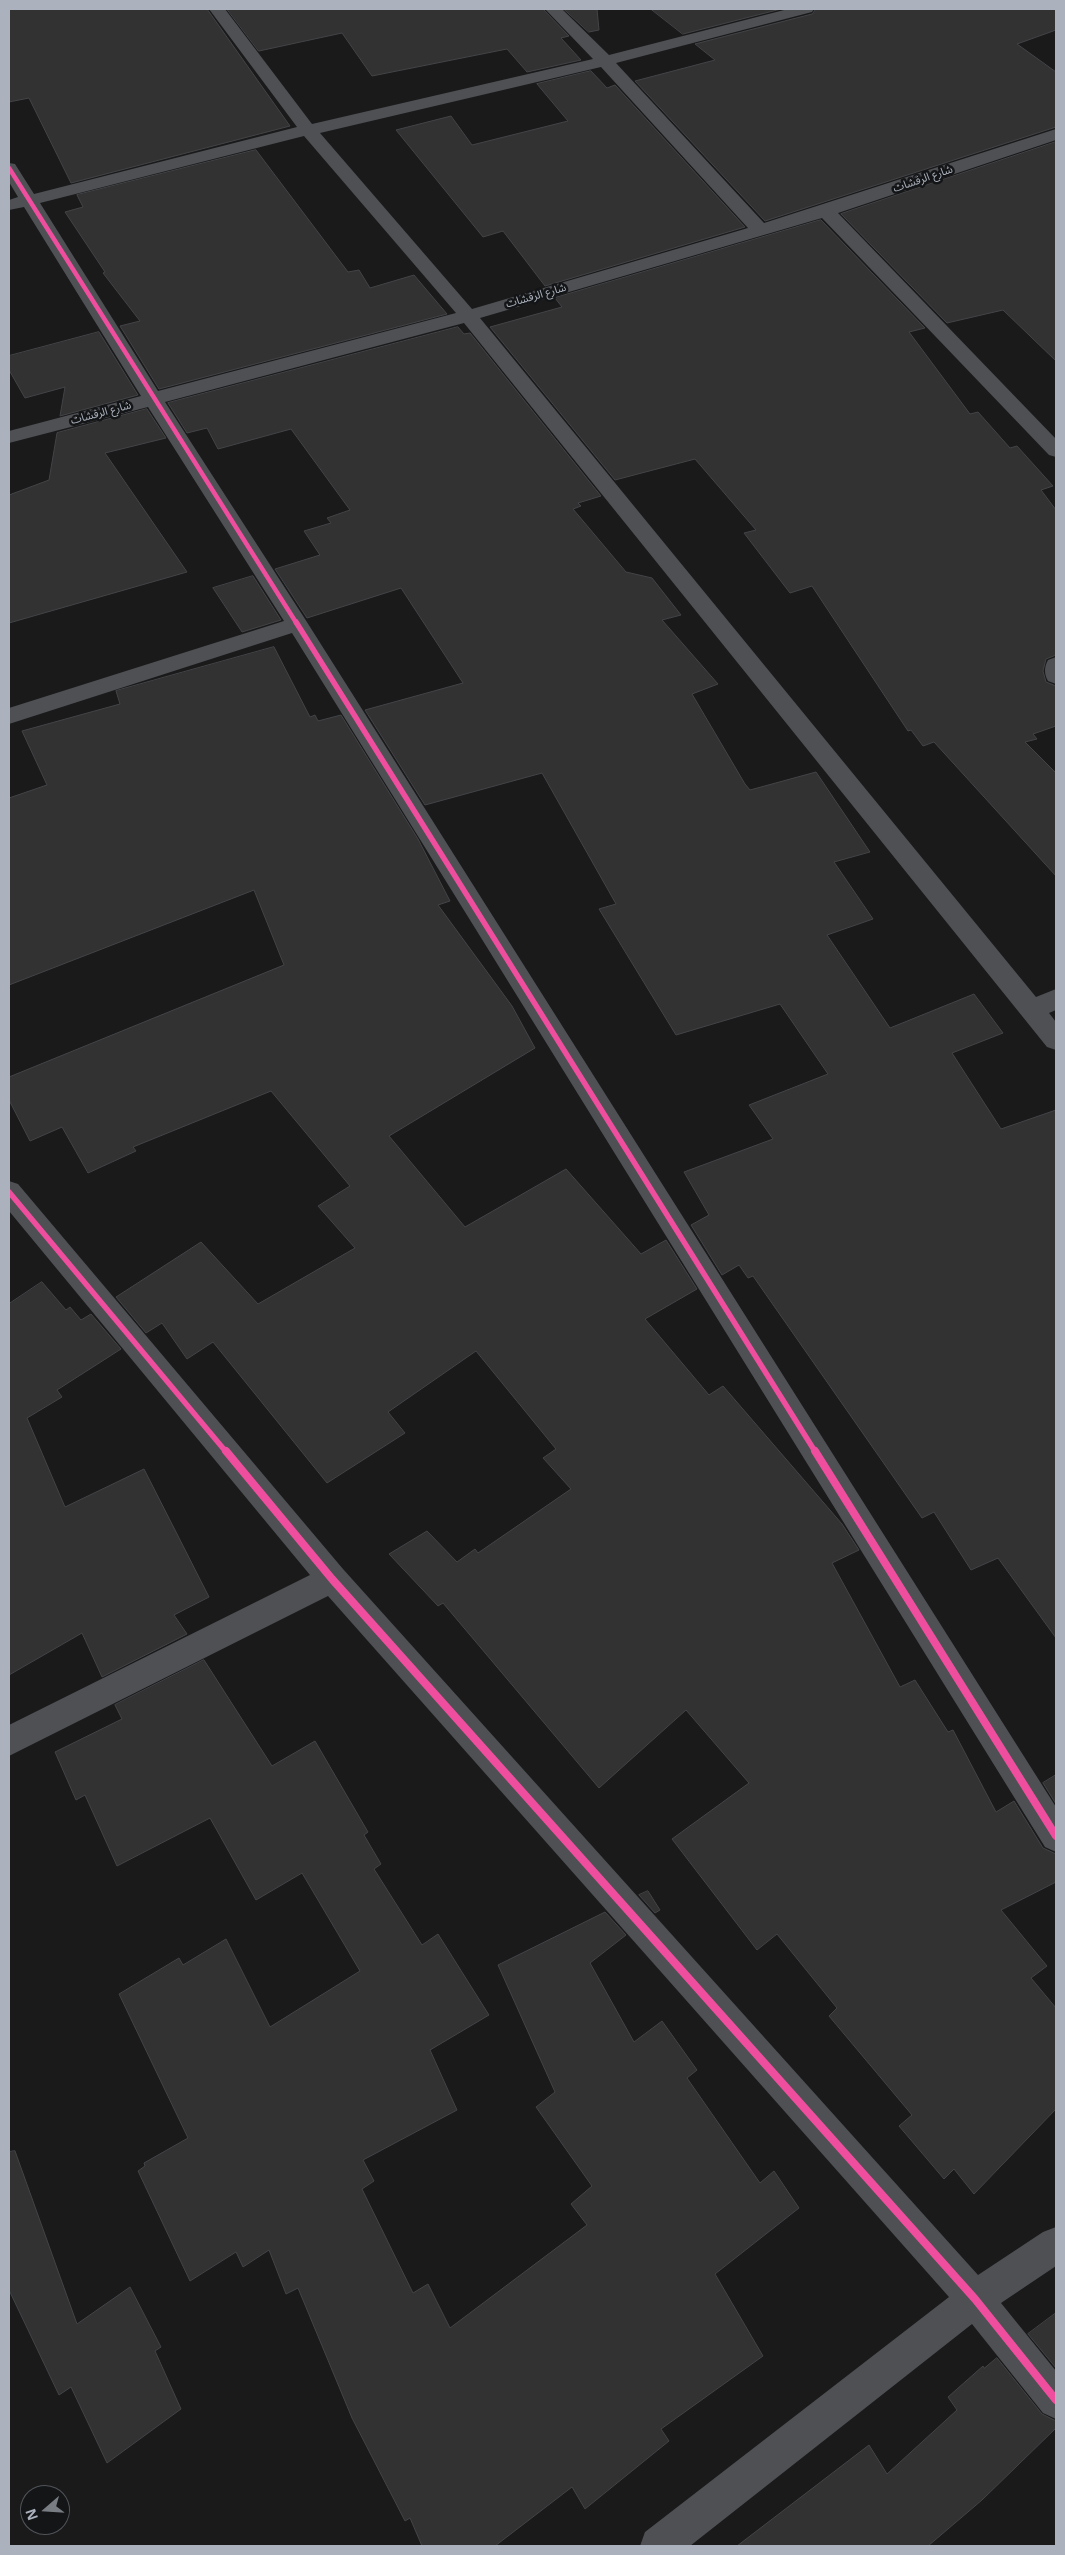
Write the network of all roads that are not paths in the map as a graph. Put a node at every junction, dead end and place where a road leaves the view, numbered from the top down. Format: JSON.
{"nodes":[{"id":1,"x":217,"y":9,"type":"edge"},
{"id":2,"x":552,"y":9,"type":"edge"},
{"id":3,"x":806,"y":9,"type":"edge"},
{"id":4,"x":605,"y":61,"type":"junction"},
{"id":5,"x":308,"y":130,"type":"junction"},
{"id":6,"x":1056,"y":134,"type":"edge"},
{"id":7,"x":9,"y":168,"type":"edge"},
{"id":8,"x":18,"y":203,"type":"edge"},
{"id":9,"x":826,"y":211,"type":"junction"},
{"id":10,"x":760,"y":231,"type":"junction"},
{"id":11,"x":468,"y":316,"type":"junction"},
{"id":12,"x":152,"y":399,"type":"junction"},
{"id":13,"x":9,"y":437,"type":"edge"},
{"id":14,"x":1056,"y":451,"type":"edge"},
{"id":15,"x":297,"y":624,"type":"junction"},
{"id":16,"x":1056,"y":665,"type":"edge"},
{"id":17,"x":1056,"y":676,"type":"edge"},
{"id":18,"x":9,"y":716,"type":"edge"},
{"id":19,"x":1056,"y":999,"type":"edge"},
{"id":20,"x":1033,"y":1009,"type":"junction"},
{"id":21,"x":1056,"y":1040,"type":"edge"},
{"id":22,"x":9,"y":1192,"type":"edge"},
{"id":23,"x":332,"y":1579,"type":"junction"},
{"id":24,"x":9,"y":1740,"type":"edge"},
{"id":25,"x":1056,"y":1836,"type":"edge"},
{"id":26,"x":1056,"y":2245,"type":"edge"},
{"id":27,"x":975,"y":2299,"type":"junction"},
{"id":28,"x":1056,"y":2400,"type":"edge"},
{"id":29,"x":659,"y":2546,"type":"edge"}],
"edges":[{"from":1,"to":5,"type":"street"},
{"from":2,"to":4,"type":"street"},
{"from":3,"to":4,"type":"street"},
{"from":4,"to":5,"type":"street"},
{"from":4,"to":10,"type":"street"},
{"from":5,"to":8,"type":"street"},
{"from":5,"to":11,"type":"street"},
{"from":6,"to":9,"type":"street","name":"شارع الرقشات"},
{"from":7,"to":8,"type":"street"},
{"from":8,"to":12,"type":"street"},
{"from":9,"to":10,"type":"street","name":"شارع الرقشات"},
{"from":9,"to":14,"type":"street"},
{"from":10,"to":11,"type":"street","name":"شارع الرقشات"},
{"from":11,"to":12,"type":"street","name":"شارع الرقشات"},
{"from":11,"to":20,"type":"street"},
{"from":12,"to":13,"type":"street","name":"شارع الرقشات"},
{"from":12,"to":15,"type":"street"},
{"from":15,"to":18,"type":"street"},
{"from":15,"to":25,"type":"street"},
{"from":16,"to":17,"type":"street"},
{"from":19,"to":20,"type":"street"},
{"from":20,"to":21,"type":"street"},
{"from":22,"to":23,"type":"street"},
{"from":23,"to":24,"type":"street"},
{"from":23,"to":27,"type":"street"},
{"from":26,"to":27,"type":"street"},
{"from":27,"to":28,"type":"street"},
{"from":27,"to":29,"type":"street"}]}
